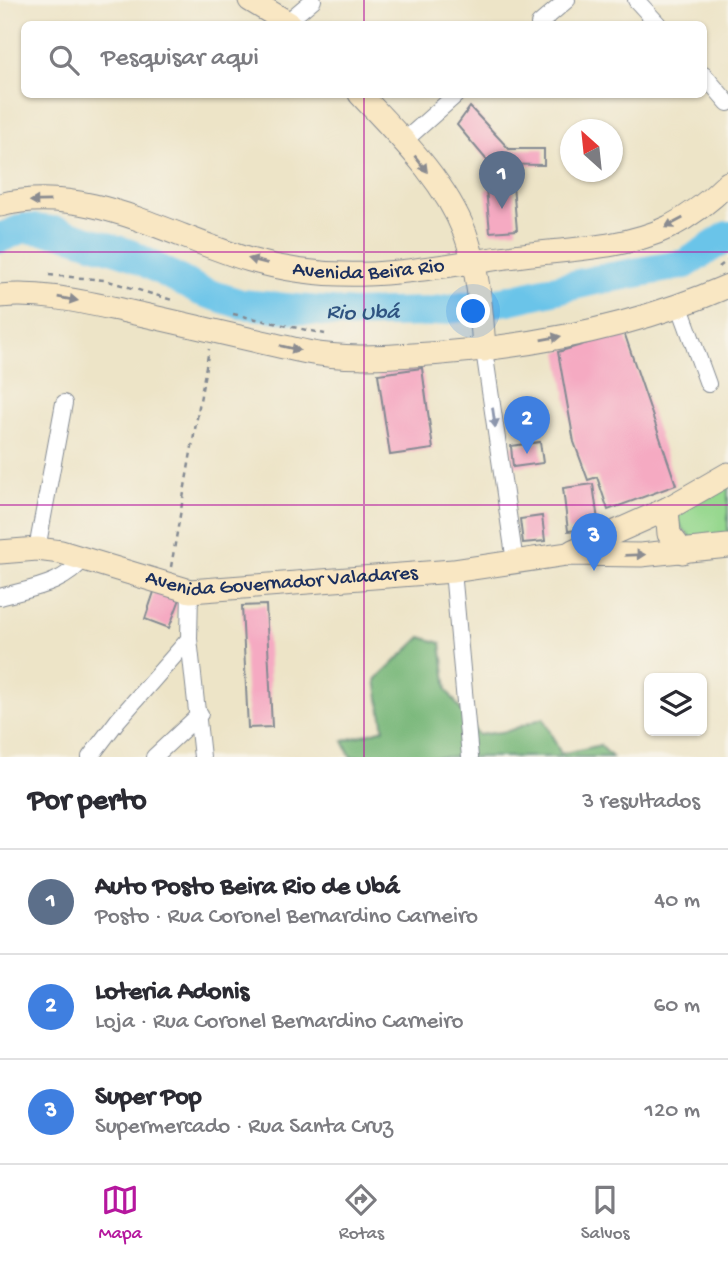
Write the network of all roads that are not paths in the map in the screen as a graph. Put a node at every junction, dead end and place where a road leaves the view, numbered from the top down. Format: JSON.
{"nodes":[{"id":1,"x":250,"y":0,"type":"edge"},
{"id":2,"x":313,"y":0,"type":"edge"},
{"id":3,"x":567,"y":0,"type":"edge"},
{"id":4,"x":636,"y":0,"type":"edge"},
{"id":5,"x":286,"y":21,"type":"edge"},
{"id":6,"x":291,"y":21,"type":"edge"},
{"id":7,"x":542,"y":21,"type":"edge"},
{"id":8,"x":655,"y":21,"type":"edge"},
{"id":9,"x":707,"y":78,"type":"edge"},
{"id":10,"x":364,"y":98,"type":"edge"},
{"id":11,"x":452,"y":98,"type":"edge"},
{"id":12,"x":728,"y":103,"type":"edge"},
{"id":13,"x":404,"y":141,"type":"junction"},
{"id":14,"x":728,"y":183,"type":"edge"},
{"id":15,"x":0,"y":205,"type":"edge"},
{"id":16,"x":474,"y":272,"type":"junction"},
{"id":17,"x":720,"y":278,"type":"edge"},
{"id":18,"x":0,"y":296,"type":"edge"},
{"id":19,"x":680,"y":307,"type":"junction"},
{"id":20,"x":483,"y":341,"type":"junction"},
{"id":21,"x":708,"y":384,"type":"dead end"},
{"id":22,"x":64,"y":403,"type":"dead end"},
{"id":23,"x":728,"y":474,"type":"edge"},
{"id":24,"x":667,"y":509,"type":"junction"},
{"id":25,"x":728,"y":546,"type":"edge"},
{"id":26,"x":37,"y":549,"type":"junction"},
{"id":27,"x":0,"y":552,"type":"edge"},
{"id":28,"x":683,"y":552,"type":"junction"},
{"id":29,"x":567,"y":554,"type":"junction"},
{"id":30,"x":84,"y":558,"type":"junction"},
{"id":31,"x":514,"y":562,"type":"junction"},
{"id":32,"x":453,"y":571,"type":"junction"},
{"id":33,"x":190,"y":592,"type":"junction"},
{"id":34,"x":0,"y":597,"type":"edge"},
{"id":35,"x":190,"y":639,"type":"junction"},
{"id":36,"x":200,"y":714,"type":"junction"},
{"id":37,"x":90,"y":757,"type":"edge"},
{"id":38,"x":154,"y":757,"type":"edge"},
{"id":39,"x":202,"y":757,"type":"edge"},
{"id":40,"x":470,"y":757,"type":"edge"}],
"edges":[{"from":1,"to":5,"type":"main road"},
{"from":2,"to":6,"type":"street"},
{"from":3,"to":7,"type":"street"},
{"from":4,"to":8,"type":"street"},
{"from":9,"to":12,"type":"street"},
{"from":10,"to":13,"type":"main road"},
{"from":11,"to":13,"type":"street"},
{"from":13,"to":16,"type":"main road","one_way":true},
{"from":14,"to":16,"type":"main road","name":"Avenida Beira Rio","one_way":true},
{"from":16,"to":15,"type":"main road","name":"Avenida Beira Rio","one_way":true},
{"from":16,"to":20,"type":"main road"},
{"from":17,"to":19,"type":"main road"},
{"from":18,"to":20,"type":"main road","one_way":true},
{"from":20,"to":19,"type":"main road","one_way":true},
{"from":19,"to":21,"type":"street"},
{"from":20,"to":31,"type":"street","one_way":true},
{"from":22,"to":26,"type":"street"},
{"from":23,"to":24,"type":"main road"},
{"from":24,"to":28,"type":"main road"},
{"from":24,"to":29,"type":"main road"},
{"from":25,"to":28,"type":"main road"},
{"from":26,"to":27,"type":"main road","name":"Avenida Governador Valadares"},
{"from":26,"to":30,"type":"main road","name":"Avenida Governador Valadares"},
{"from":29,"to":28,"type":"main road","one_way":true},
{"from":29,"to":31,"type":"main road","name":"Avenida Governador Valadares"},
{"from":30,"to":33,"type":"main road","name":"Avenida Governador Valadares"},
{"from":30,"to":34,"type":"street"},
{"from":31,"to":32,"type":"main road","name":"Avenida Governador Valadares"},
{"from":32,"to":33,"type":"main road","name":"Avenida Governador Valadares"},
{"from":32,"to":40,"type":"street"},
{"from":33,"to":35,"type":"street"},
{"from":35,"to":36,"type":"street"},
{"from":35,"to":37,"type":"street"},
{"from":36,"to":38,"type":"street"},
{"from":36,"to":39,"type":"street"}]}
